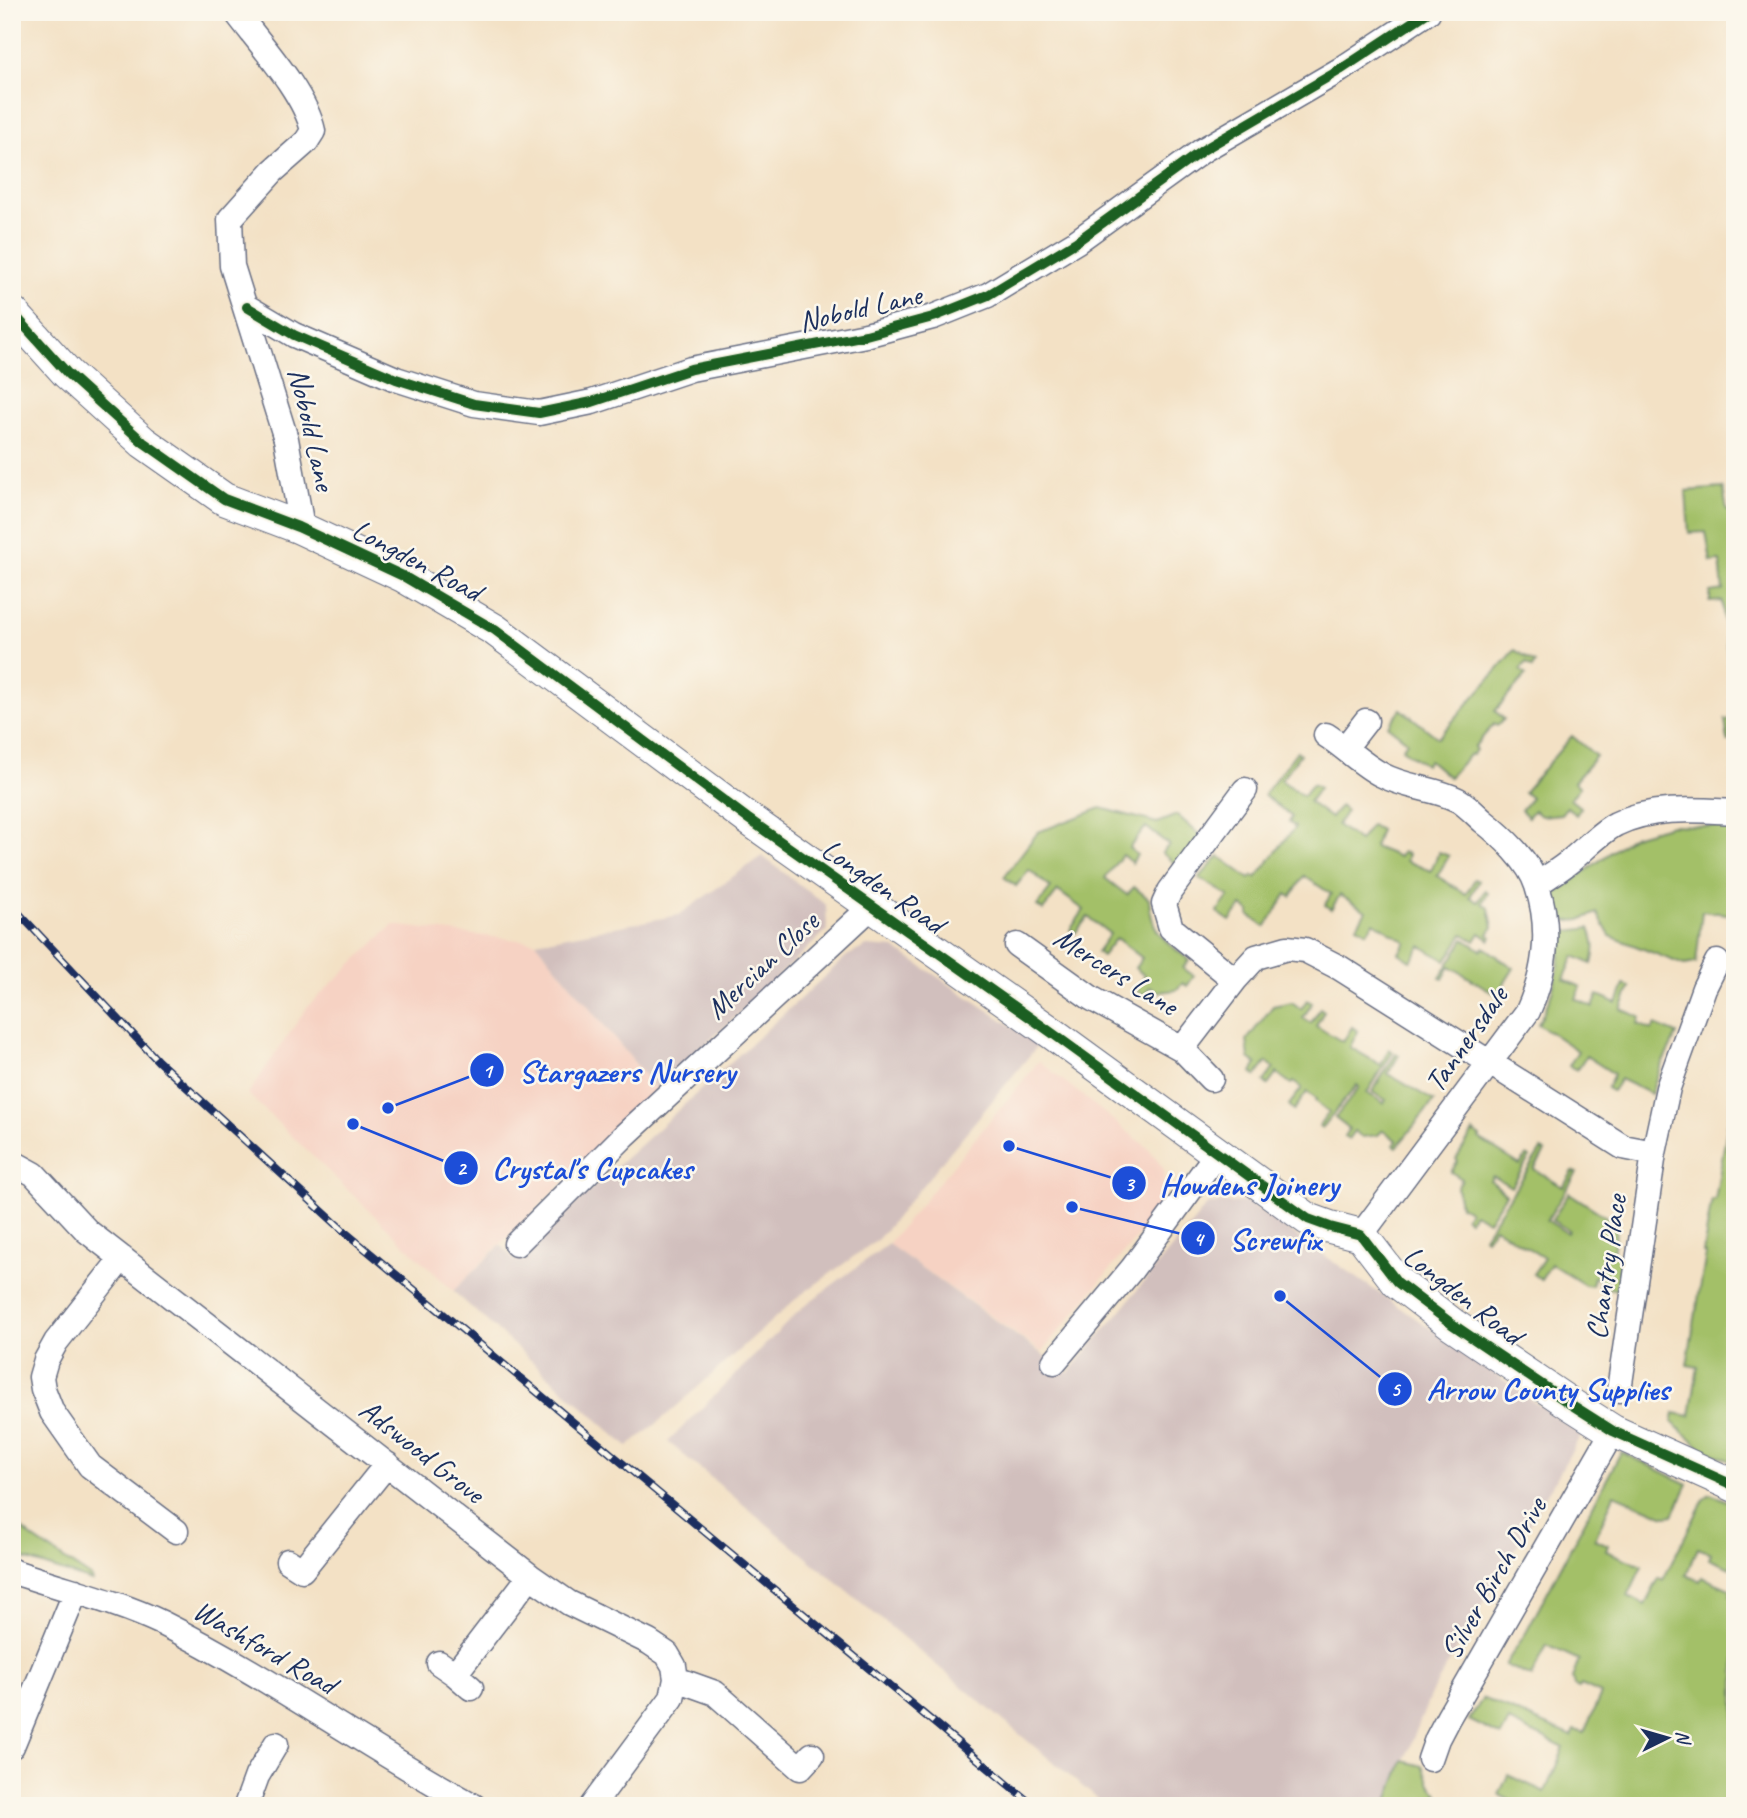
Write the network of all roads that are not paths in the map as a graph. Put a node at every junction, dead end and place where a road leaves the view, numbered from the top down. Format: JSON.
{"nodes":[{"id":1,"x":236,"y":12,"type":"edge"},
{"id":2,"x":1428,"y":12,"type":"edge"},
{"id":3,"x":247,"y":307,"type":"junction"},
{"id":4,"x":12,"y":312,"type":"edge"},
{"id":5,"x":298,"y":527,"type":"junction"},
{"id":6,"x":1366,"y":721,"type":"dead end"},
{"id":7,"x":1245,"y":790,"type":"dead end"},
{"id":8,"x":1735,"y":812,"type":"edge"},
{"id":9,"x":1537,"y":884,"type":"junction"},
{"id":10,"x":870,"y":908,"type":"junction"},
{"id":11,"x":1017,"y":945,"type":"dead end"},
{"id":12,"x":1717,"y":962,"type":"dead end"},
{"id":13,"x":1235,"y":980,"type":"junction"},
{"id":14,"x":1182,"y":1049,"type":"junction"},
{"id":15,"x":1491,"y":1063,"type":"junction"},
{"id":16,"x":1211,"y":1079,"type":"dead end"},
{"id":17,"x":1218,"y":1152,"type":"junction"},
{"id":18,"x":1654,"y":1153,"type":"junction"},
{"id":19,"x":12,"y":1162,"type":"edge"},
{"id":20,"x":1361,"y":1235,"type":"junction"},
{"id":21,"x":516,"y":1244,"type":"dead end"},
{"id":22,"x":122,"y":1258,"type":"junction"},
{"id":23,"x":1054,"y":1362,"type":"dead end"},
{"id":24,"x":1619,"y":1390,"type":"dead end"},
{"id":25,"x":1613,"y":1430,"type":"junction"},
{"id":26,"x":387,"y":1464,"type":"junction"},
{"id":27,"x":1735,"y":1486,"type":"edge"},
{"id":28,"x":163,"y":1528,"type":"dead end"},
{"id":29,"x":12,"y":1571,"type":"edge"},
{"id":30,"x":302,"y":1572,"type":"dead end"},
{"id":31,"x":530,"y":1576,"type":"junction"},
{"id":32,"x":76,"y":1591,"type":"junction"},
{"id":33,"x":455,"y":1675,"type":"dead end"},
{"id":34,"x":676,"y":1679,"type":"junction"},
{"id":35,"x":276,"y":1744,"type":"dead end"},
{"id":36,"x":12,"y":1746,"type":"edge"},
{"id":37,"x":1430,"y":1759,"type":"dead end"},
{"id":38,"x":802,"y":1769,"type":"dead end"},
{"id":39,"x":246,"y":1806,"type":"edge"},
{"id":40,"x":474,"y":1806,"type":"edge"},
{"id":41,"x":592,"y":1806,"type":"edge"}],
"edges":[{"from":1,"to":3,"type":"street","name":"Nobold Lane"},
{"from":2,"to":3,"type":"street","name":"Nobold Lane"},
{"from":3,"to":5,"type":"street","name":"Nobold Lane"},
{"from":4,"to":5,"type":"street","name":"Longden Road"},
{"from":5,"to":10,"type":"street","name":"Longden Road"},
{"from":6,"to":9,"type":"street","name":"Tannersdale"},
{"from":7,"to":13,"type":"street","name":"Mercers Lane"},
{"from":8,"to":9,"type":"street"},
{"from":9,"to":15,"type":"street","name":"Tannersdale"},
{"from":10,"to":17,"type":"street","name":"Longden Road"},
{"from":10,"to":21,"type":"street","name":"Mercian Close"},
{"from":11,"to":14,"type":"street","name":"Mercers Lane"},
{"from":12,"to":18,"type":"street","name":"Chantry Place"},
{"from":13,"to":14,"type":"street","name":"Mercers Lane"},
{"from":13,"to":15,"type":"street","name":"Mercers Lane"},
{"from":14,"to":16,"type":"street","name":"Mercers Lane"},
{"from":15,"to":18,"type":"street"},
{"from":15,"to":20,"type":"street","name":"Tannersdale"},
{"from":17,"to":20,"type":"street","name":"Longden Road"},
{"from":17,"to":23,"type":"street"},
{"from":18,"to":24,"type":"street","name":"Chantry Place"},
{"from":19,"to":22,"type":"street","name":"Adswood Grove"},
{"from":20,"to":25,"type":"street","name":"Longden Road"},
{"from":22,"to":26,"type":"street","name":"Adswood Grove"},
{"from":22,"to":28,"type":"street"},
{"from":25,"to":27,"type":"street","name":"Longden Road"},
{"from":25,"to":37,"type":"street","name":"Silver Birch Drive"},
{"from":26,"to":30,"type":"street"},
{"from":26,"to":31,"type":"street","name":"Adswood Grove"},
{"from":29,"to":32,"type":"street","name":"Washford Road"},
{"from":31,"to":33,"type":"street"},
{"from":31,"to":34,"type":"street","name":"Adswood Grove"},
{"from":32,"to":36,"type":"street"},
{"from":32,"to":40,"type":"street","name":"Washford Road"},
{"from":34,"to":38,"type":"street"},
{"from":34,"to":41,"type":"street"},
{"from":35,"to":39,"type":"street"}]}
